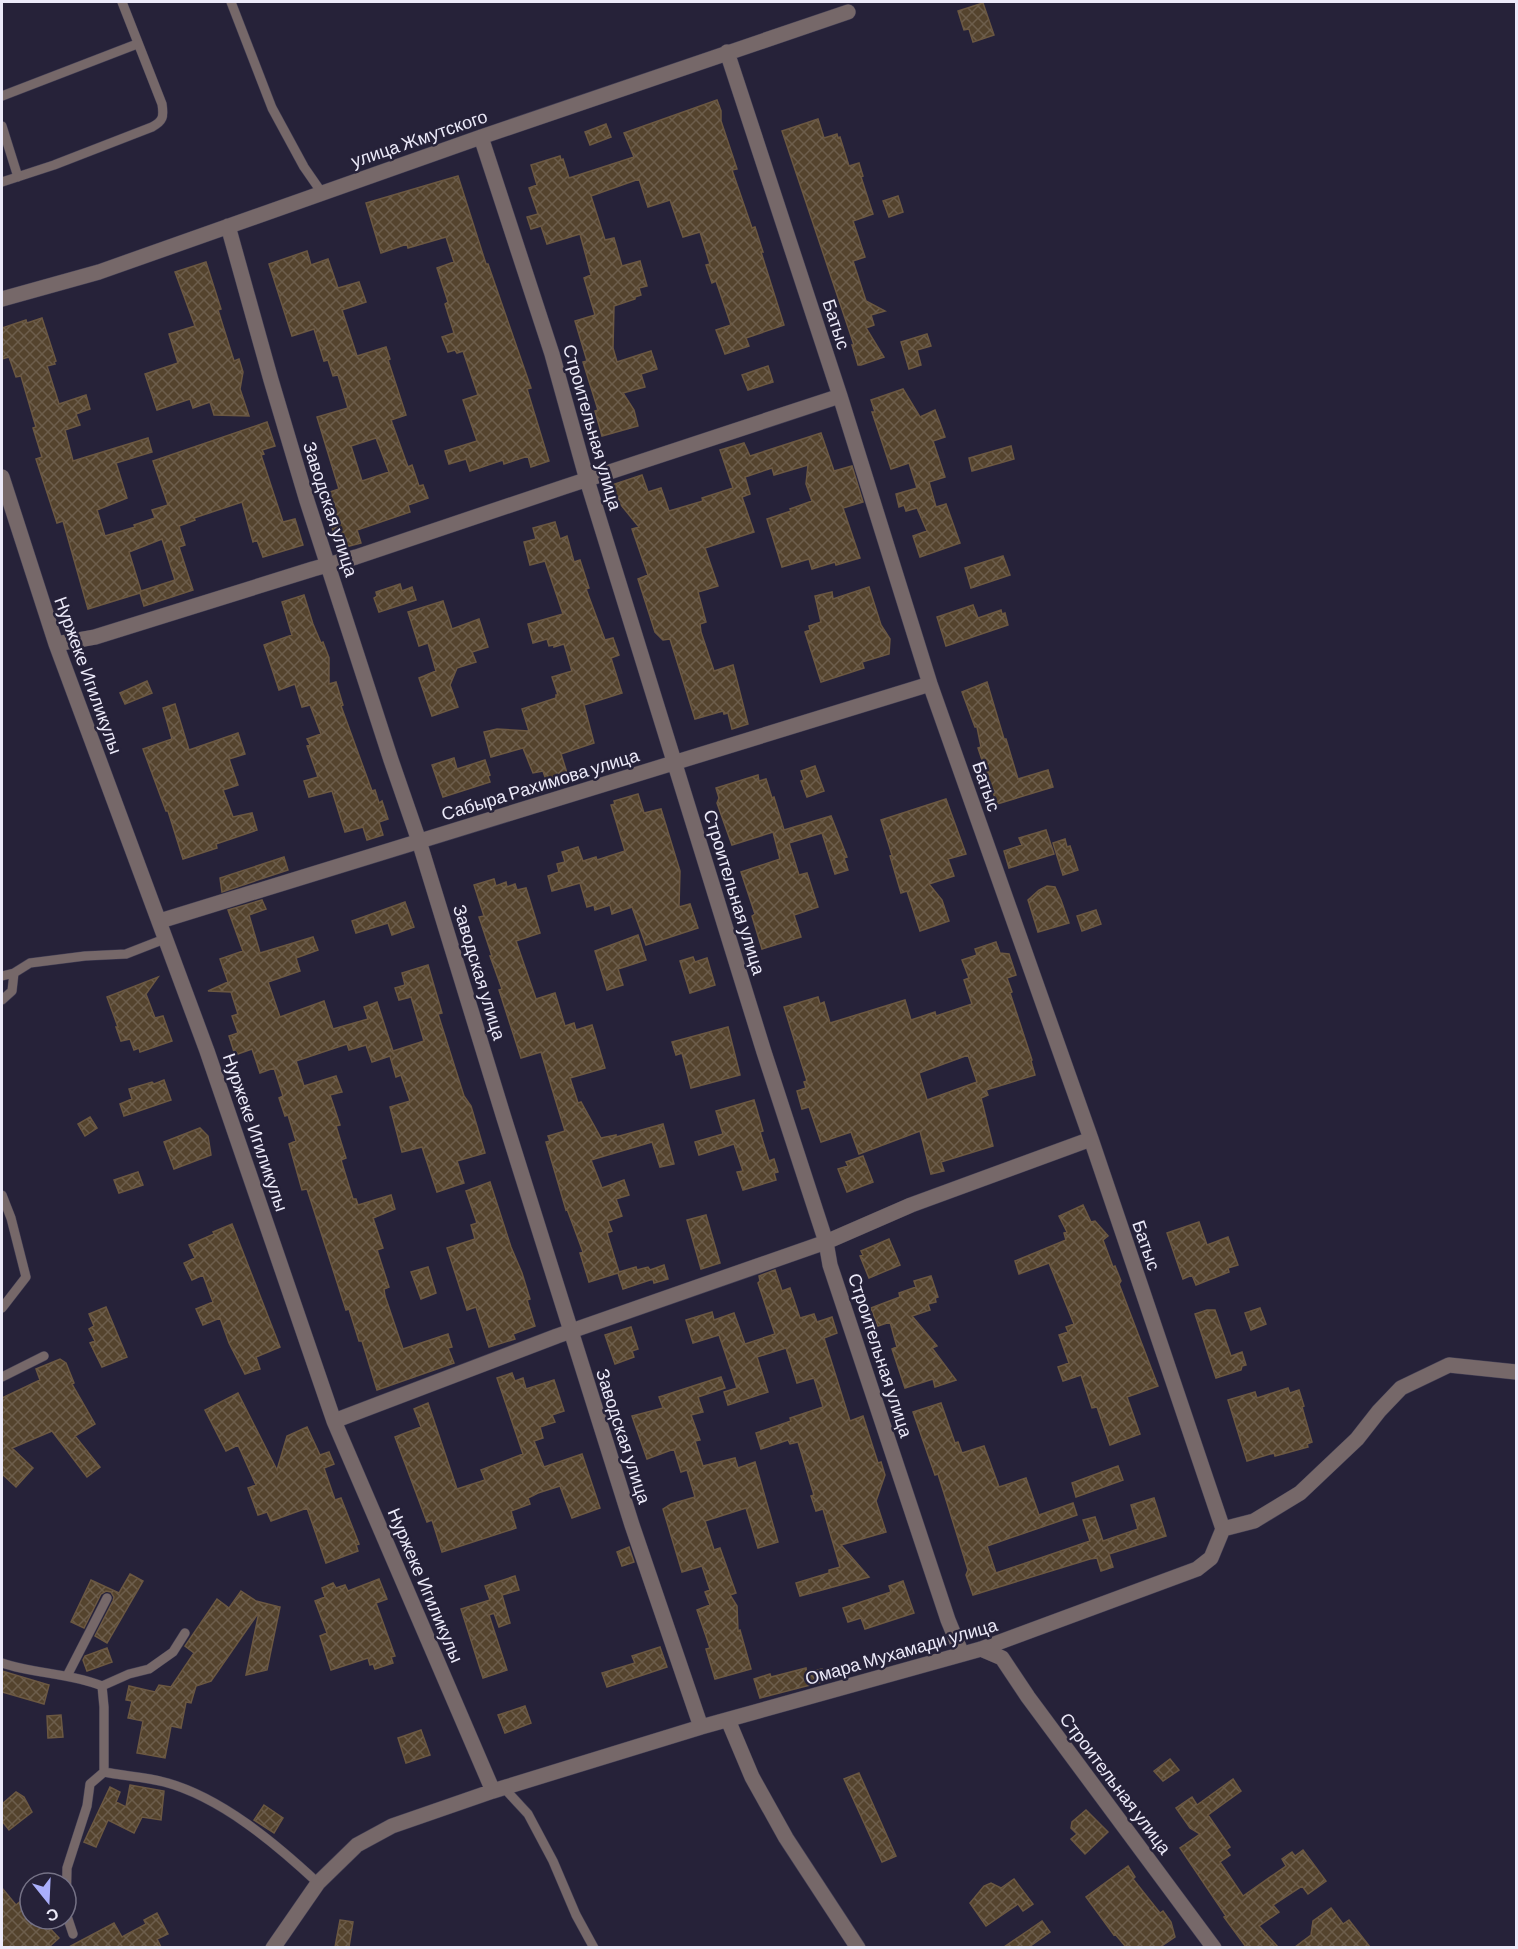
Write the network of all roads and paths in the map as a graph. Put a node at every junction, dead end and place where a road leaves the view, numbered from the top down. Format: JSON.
{"nodes":[{"id":1,"x":122,"y":2,"type":"edge"},
{"id":2,"x":231,"y":2,"type":"edge"},
{"id":3,"x":848,"y":12,"type":"dead end"},
{"id":4,"x":137,"y":44,"type":"junction"},
{"id":5,"x":727,"y":52,"type":"junction"},
{"id":6,"x":2,"y":96,"type":"edge"},
{"id":7,"x":2,"y":126,"type":"edge"},
{"id":8,"x":481,"y":137,"type":"junction"},
{"id":9,"x":18,"y":177,"type":"junction"},
{"id":10,"x":2,"y":182,"type":"edge"},
{"id":11,"x":322,"y":193,"type":"junction"},
{"id":12,"x":228,"y":226,"type":"junction"},
{"id":13,"x":2,"y":299,"type":"edge"},
{"id":14,"x":840,"y":396,"type":"junction"},
{"id":15,"x":2,"y":477,"type":"edge"},
{"id":16,"x":587,"y":480,"type":"junction"},
{"id":17,"x":328,"y":566,"type":"junction"},
{"id":18,"x":56,"y":644,"type":"junction"},
{"id":19,"x":930,"y":684,"type":"junction"},
{"id":20,"x":675,"y":764,"type":"junction"},
{"id":21,"x":419,"y":841,"type":"junction"},
{"id":22,"x":160,"y":921,"type":"junction"},
{"id":23,"x":166,"y":938,"type":"junction"},
{"id":24,"x":14,"y":973,"type":"junction"},
{"id":25,"x":2,"y":975,"type":"edge"},
{"id":26,"x":2,"y":1000,"type":"edge"},
{"id":27,"x":1090,"y":1139,"type":"junction"},
{"id":28,"x":2,"y":1195,"type":"edge"},
{"id":29,"x":826,"y":1242,"type":"junction"},
{"id":30,"x":2,"y":1308,"type":"edge"},
{"id":31,"x":572,"y":1332,"type":"junction"},
{"id":32,"x":44,"y":1356,"type":"dead end"},
{"id":33,"x":1516,"y":1372,"type":"edge"},
{"id":34,"x":2,"y":1377,"type":"edge"},
{"id":35,"x":334,"y":1421,"type":"junction"},
{"id":36,"x":1223,"y":1529,"type":"junction"},
{"id":37,"x":107,"y":1598,"type":"dead end"},
{"id":38,"x":185,"y":1633,"type":"dead end"},
{"id":39,"x":981,"y":1649,"type":"junction"},
{"id":40,"x":962,"y":1654,"type":"junction"},
{"id":41,"x":2,"y":1663,"type":"edge"},
{"id":42,"x":67,"y":1676,"type":"junction"},
{"id":43,"x":102,"y":1686,"type":"junction"},
{"id":44,"x":728,"y":1720,"type":"junction"},
{"id":45,"x":701,"y":1727,"type":"junction"},
{"id":46,"x":104,"y":1772,"type":"junction"},
{"id":47,"x":499,"y":1790,"type":"junction"},
{"id":48,"x":318,"y":1883,"type":"junction"},
{"id":49,"x":73,"y":1934,"type":"dead end"},
{"id":50,"x":273,"y":1947,"type":"edge"},
{"id":51,"x":594,"y":1947,"type":"edge"},
{"id":52,"x":858,"y":1947,"type":"edge"},
{"id":53,"x":1214,"y":1947,"type":"edge"}],
"edges":[{"from":1,"to":4,"type":"lane"},
{"from":2,"to":11,"type":"lane"},
{"from":3,"to":5,"type":"street","name":"улица Жмутского"},
{"from":4,"to":6,"type":"lane"},
{"from":4,"to":9,"type":"lane"},
{"from":5,"to":8,"type":"street","name":"улица Жмутского"},
{"from":5,"to":14,"type":"street","name":"Батыс"},
{"from":7,"to":9,"type":"lane"},
{"from":8,"to":11,"type":"street","name":"улица Жмутского"},
{"from":8,"to":16,"type":"street","name":"Строительная улица"},
{"from":9,"to":10,"type":"lane"},
{"from":11,"to":12,"type":"street","name":"улица Жмутского"},
{"from":12,"to":13,"type":"street","name":"улица Жмутского"},
{"from":12,"to":17,"type":"street","name":"Заводская улица"},
{"from":14,"to":16,"type":"street"},
{"from":14,"to":19,"type":"street","name":"Батыс"},
{"from":15,"to":18,"type":"street","name":"Нуржеке Игиликулы"},
{"from":16,"to":17,"type":"street"},
{"from":16,"to":20,"type":"street","name":"Строительная улица"},
{"from":17,"to":18,"type":"street"},
{"from":17,"to":21,"type":"street","name":"Заводская улица"},
{"from":18,"to":22,"type":"street","name":"Нуржеке Игиликулы"},
{"from":19,"to":20,"type":"street","name":"Сабыра Рахимова улица"},
{"from":19,"to":27,"type":"street","name":"Батыс"},
{"from":20,"to":21,"type":"street","name":"Сабыра Рахимова улица"},
{"from":20,"to":29,"type":"street","name":"Строительная улица"},
{"from":21,"to":22,"type":"street","name":"Сабыра Рахимова улица"},
{"from":21,"to":31,"type":"street","name":"Заводская улица"},
{"from":22,"to":23,"type":"street","name":"Нуржеке Игиликулы"},
{"from":23,"to":24,"type":"lane"},
{"from":23,"to":35,"type":"street","name":"Нуржеке Игиликулы"},
{"from":24,"to":25,"type":"lane"},
{"from":24,"to":26,"type":"lane"},
{"from":27,"to":29,"type":"street"},
{"from":27,"to":36,"type":"street","name":"Батыс"},
{"from":28,"to":30,"type":"lane"},
{"from":29,"to":31,"type":"street"},
{"from":29,"to":40,"type":"street","name":"Строительная улица"},
{"from":31,"to":35,"type":"street"},
{"from":31,"to":45,"type":"street","name":"Заводская улица"},
{"from":32,"to":34,"type":"lane"},
{"from":33,"to":36,"type":"street"},
{"from":35,"to":47,"type":"street","name":"Нуржеке Игиликулы"},
{"from":36,"to":39,"type":"street","name":"Омара Мухамади улица"},
{"from":37,"to":42,"type":"lane"},
{"from":38,"to":43,"type":"lane"},
{"from":39,"to":40,"type":"street","name":"Омара Мухамади улица"},
{"from":39,"to":53,"type":"street","name":"Строительная улица"},
{"from":40,"to":44,"type":"street","name":"Омара Мухамади улица"},
{"from":41,"to":42,"type":"lane"},
{"from":42,"to":43,"type":"lane"},
{"from":43,"to":46,"type":"lane"},
{"from":44,"to":45,"type":"street","name":"Омара Мухамади улица"},
{"from":44,"to":52,"type":"street"},
{"from":45,"to":47,"type":"street","name":"Омара Мухамади улица"},
{"from":46,"to":48,"type":"lane"},
{"from":46,"to":49,"type":"lane"},
{"from":47,"to":48,"type":"street","name":"Омара Мухамади улица"},
{"from":47,"to":51,"type":"lane","name":"Нуржеке Игиликулы"},
{"from":48,"to":50,"type":"street","name":"Омара Мухамади улица"}]}
